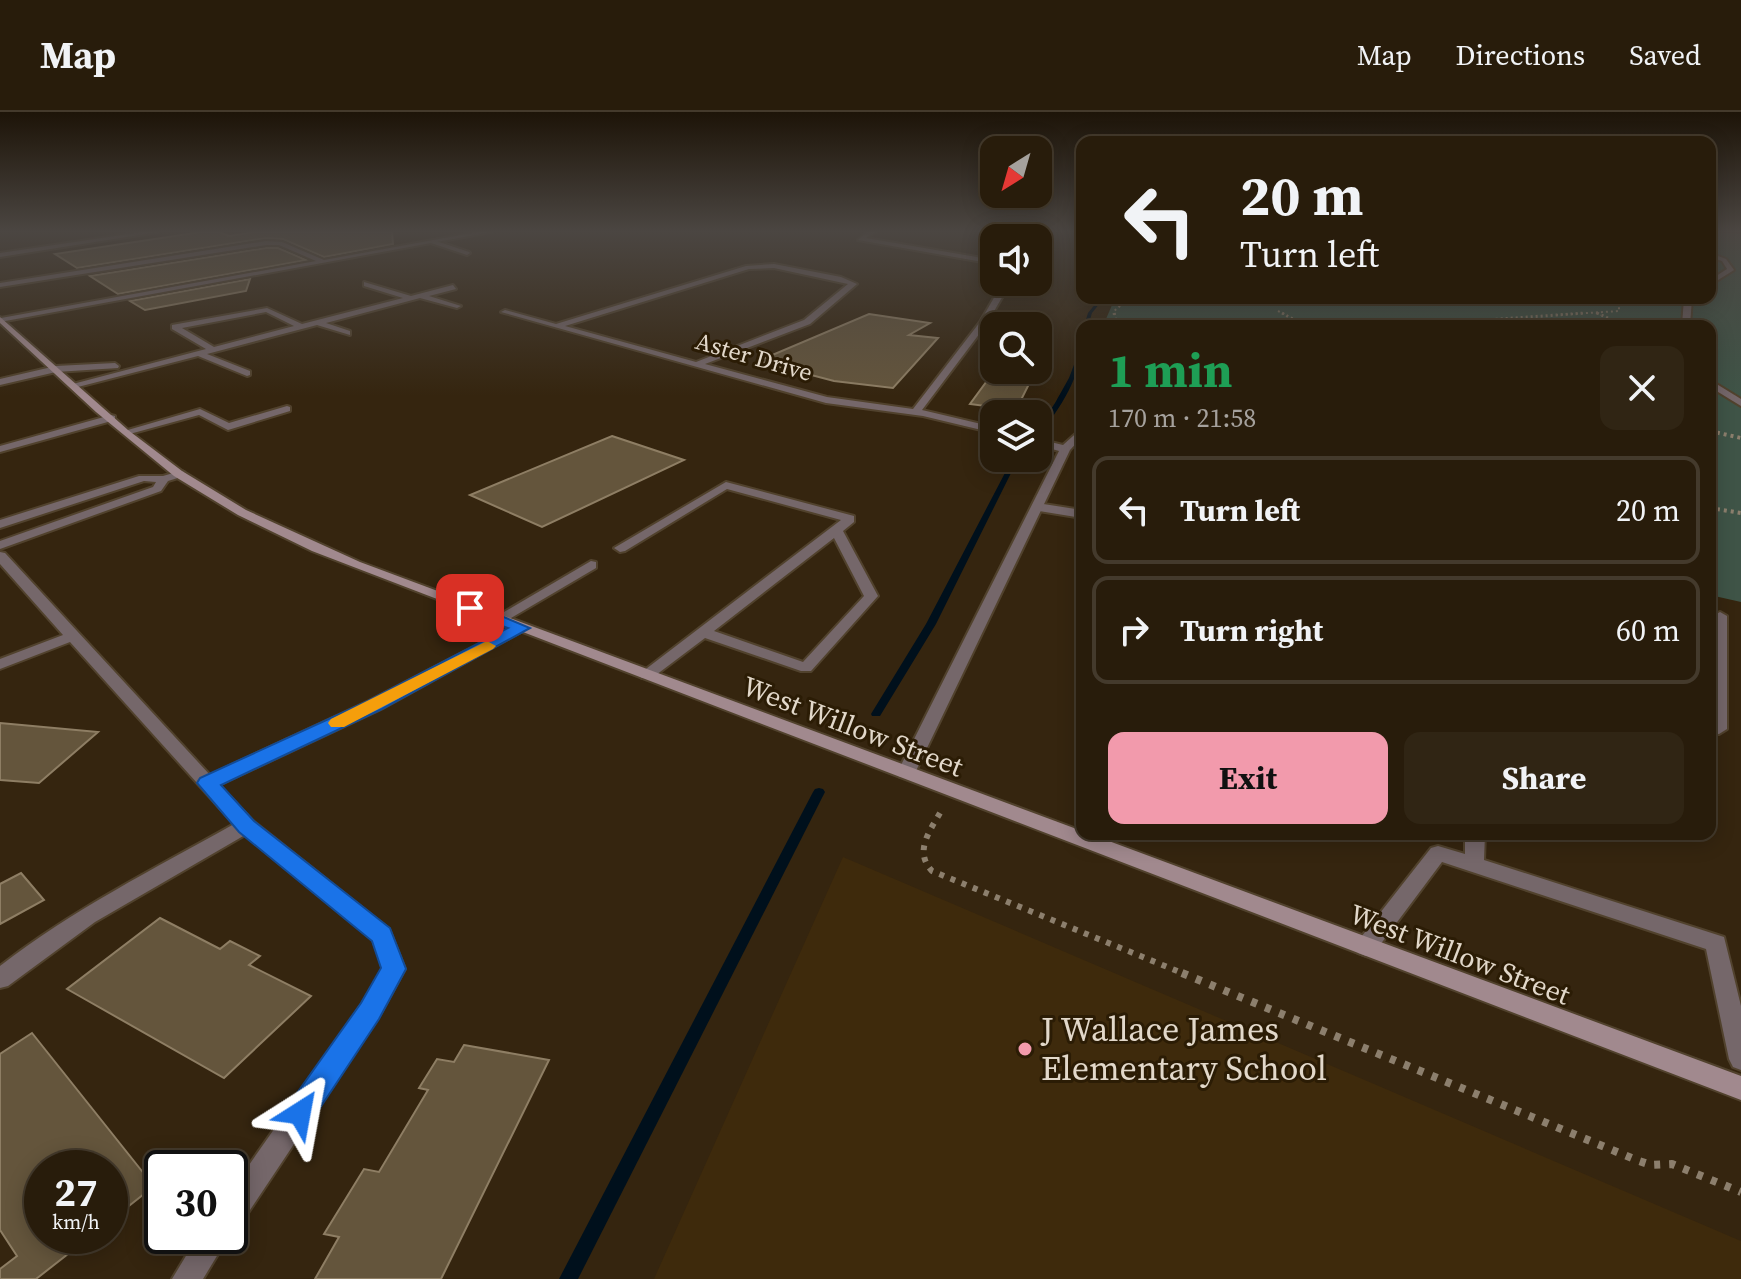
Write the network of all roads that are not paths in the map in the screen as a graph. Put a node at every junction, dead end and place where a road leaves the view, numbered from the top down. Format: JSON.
{"nodes":[{"id":1,"x":185,"y":286,"type":"edge"},
{"id":2,"x":376,"y":286,"type":"edge"},
{"id":3,"x":686,"y":286,"type":"edge"},
{"id":4,"x":850,"y":286,"type":"edge"},
{"id":5,"x":453,"y":287,"type":"dead end"},
{"id":6,"x":999,"y":296,"type":"edge"},
{"id":7,"x":416,"y":297,"type":"junction"},
{"id":8,"x":457,"y":306,"type":"dead end"},
{"id":9,"x":505,"y":312,"type":"dead end"},
{"id":10,"x":1,"y":319,"type":"edge"},
{"id":11,"x":317,"y":323,"type":"junction"},
{"id":12,"x":557,"y":326,"type":"junction"},
{"id":13,"x":301,"y":327,"type":"junction"},
{"id":14,"x":347,"y":333,"type":"dead end"},
{"id":15,"x":212,"y":349,"type":"junction"},
{"id":16,"x":193,"y":354,"type":"junction"},
{"id":17,"x":698,"y":364,"type":"junction"},
{"id":18,"x":56,"y":369,"type":"junction"},
{"id":19,"x":247,"y":373,"type":"dead end"},
{"id":20,"x":0,"y":382,"type":"edge"},
{"id":21,"x":74,"y":385,"type":"junction"},
{"id":22,"x":1716,"y":387,"type":"edge"},
{"id":23,"x":1741,"y":403,"type":"edge"},
{"id":24,"x":287,"y":409,"type":"dead end"},
{"id":25,"x":915,"y":412,"type":"junction"},
{"id":26,"x":111,"y":418,"type":"junction"},
{"id":27,"x":980,"y":427,"type":"edge"},
{"id":28,"x":126,"y":432,"type":"junction"},
{"id":29,"x":1076,"y":437,"type":"edge"},
{"id":30,"x":3,"y":445,"type":"edge"},
{"id":31,"x":1052,"y":446,"type":"edge"},
{"id":32,"x":1065,"y":449,"type":"junction"},
{"id":33,"x":172,"y":476,"type":"junction"},
{"id":34,"x":1037,"y":507,"type":"junction"},
{"id":35,"x":39,"y":511,"type":"junction"},
{"id":36,"x":1076,"y":513,"type":"edge"},
{"id":37,"x":81,"y":517,"type":"junction"},
{"id":38,"x":0,"y":524,"type":"edge"},
{"id":39,"x":836,"y":530,"type":"junction"},
{"id":40,"x":0,"y":545,"type":"edge"},
{"id":41,"x":620,"y":548,"type":"dead end"},
{"id":42,"x":0,"y":556,"type":"edge"},
{"id":43,"x":591,"y":565,"type":"dead end"},
{"id":44,"x":1720,"y":616,"type":"dead end"},
{"id":45,"x":499,"y":619,"type":"junction"},
{"id":46,"x":521,"y":628,"type":"junction"},
{"id":47,"x":703,"y":632,"type":"junction"},
{"id":48,"x":73,"y":636,"type":"junction"},
{"id":49,"x":0,"y":664,"type":"edge"},
{"id":50,"x":647,"y":675,"type":"junction"},
{"id":51,"x":1716,"y":729,"type":"edge"},
{"id":52,"x":906,"y":773,"type":"junction"},
{"id":53,"x":208,"y":783,"type":"junction"},
{"id":54,"x":246,"y":826,"type":"junction"},
{"id":55,"x":1076,"y":837,"type":"edge"},
{"id":56,"x":1083,"y":840,"type":"edge"},
{"id":57,"x":1475,"y":840,"type":"edge"},
{"id":58,"x":1474,"y":865,"type":"junction"},
{"id":59,"x":1366,"y":947,"type":"junction"},
{"id":60,"x":0,"y":979,"type":"edge"},
{"id":61,"x":1741,"y":1059,"type":"edge"},
{"id":62,"x":1741,"y":1088,"type":"edge"},
{"id":63,"x":248,"y":1189,"type":"edge"},
{"id":64,"x":203,"y":1254,"type":"edge"},
{"id":65,"x":186,"y":1279,"type":"edge"}],
"edges":[{"from":1,"to":10,"type":"street"},
{"from":2,"to":7,"type":"street"},
{"from":3,"to":12,"type":"street"},
{"from":4,"to":17,"type":"street"},
{"from":5,"to":7,"type":"street"},
{"from":6,"to":25,"type":"street"},
{"from":7,"to":8,"type":"street"},
{"from":7,"to":11,"type":"street"},
{"from":9,"to":12,"type":"street","name":"Aster Drive"},
{"from":10,"to":18,"type":"main road","name":"West Willow Street"},
{"from":11,"to":13,"type":"street"},
{"from":11,"to":14,"type":"street"},
{"from":12,"to":17,"type":"street","name":"Aster Drive"},
{"from":13,"to":15,"type":"street"},
{"from":13,"to":15,"type":"street"},
{"from":15,"to":16,"type":"street"},
{"from":16,"to":18,"type":"street"},
{"from":16,"to":19,"type":"street"},
{"from":16,"to":21,"type":"street"},
{"from":17,"to":25,"type":"street","name":"Aster Drive"},
{"from":18,"to":20,"type":"street"},
{"from":18,"to":21,"type":"main road","name":"West Willow Street"},
{"from":21,"to":26,"type":"main road","name":"West Willow Street"},
{"from":22,"to":23,"type":"street"},
{"from":24,"to":28,"type":"street"},
{"from":25,"to":27,"type":"street","name":"Aster Drive"},
{"from":26,"to":28,"type":"main road","name":"West Willow Street"},
{"from":26,"to":30,"type":"street"},
{"from":28,"to":33,"type":"main road","name":"West Willow Street"},
{"from":29,"to":32,"type":"street"},
{"from":31,"to":32,"type":"street"},
{"from":32,"to":34,"type":"street"},
{"from":33,"to":35,"type":"street"},
{"from":33,"to":37,"type":"street"},
{"from":33,"to":45,"type":"main road","name":"West Willow Street"},
{"from":34,"to":36,"type":"street"},
{"from":34,"to":52,"type":"street"},
{"from":35,"to":37,"type":"street"},
{"from":35,"to":38,"type":"street"},
{"from":37,"to":40,"type":"street"},
{"from":39,"to":41,"type":"street"},
{"from":39,"to":47,"type":"street"},
{"from":39,"to":47,"type":"street"},
{"from":42,"to":48,"type":"street"},
{"from":43,"to":45,"type":"street"},
{"from":44,"to":51,"type":"street"},
{"from":45,"to":46,"type":"main road","name":"West Willow Street"},
{"from":46,"to":50,"type":"main road","name":"West Willow Street"},
{"from":46,"to":53,"type":"street"},
{"from":47,"to":50,"type":"street"},
{"from":48,"to":49,"type":"street"},
{"from":48,"to":53,"type":"street"},
{"from":50,"to":52,"type":"main road","name":"West Willow Street"},
{"from":52,"to":55,"type":"main road","name":"West Willow Street"},
{"from":53,"to":54,"type":"street"},
{"from":54,"to":60,"type":"street"},
{"from":54,"to":63,"type":"street"},
{"from":56,"to":59,"type":"main road","name":"West Willow Street"},
{"from":57,"to":58,"type":"street"},
{"from":58,"to":59,"type":"street"},
{"from":58,"to":61,"type":"street"},
{"from":59,"to":62,"type":"main road","name":"West Willow Street"},
{"from":64,"to":65,"type":"street"}]}
